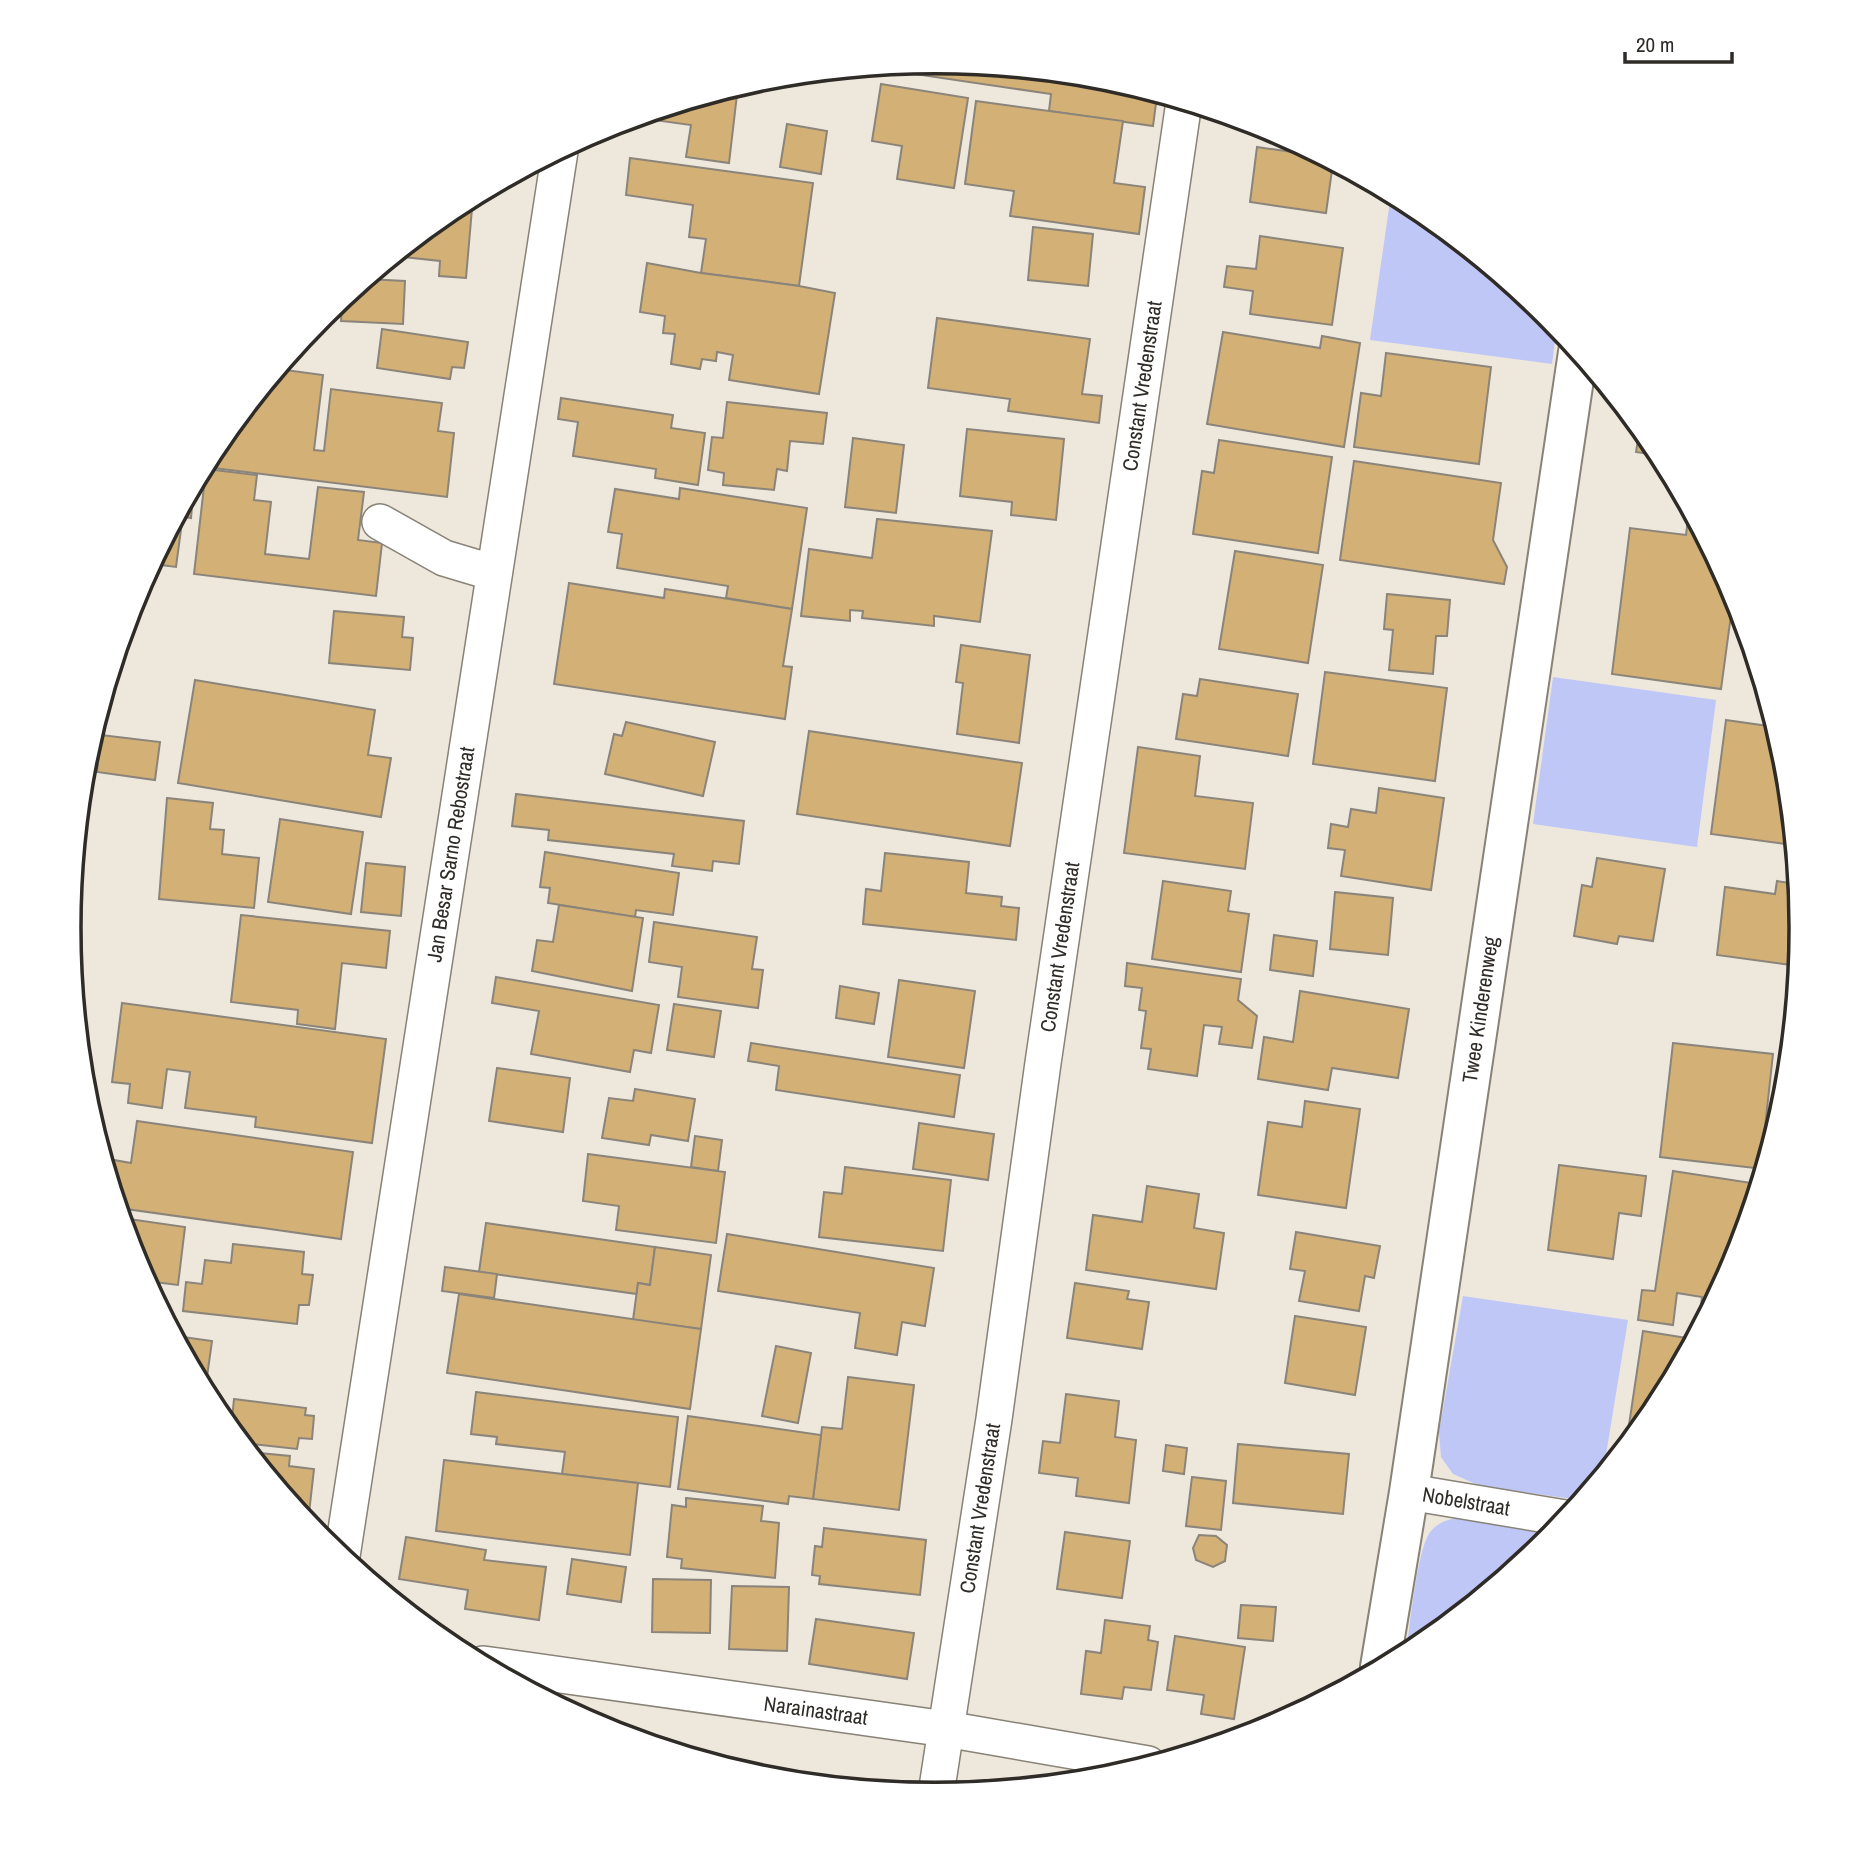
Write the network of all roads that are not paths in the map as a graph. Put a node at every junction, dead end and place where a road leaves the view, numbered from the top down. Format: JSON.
{"nodes":[{"id":1,"x":1183,"y":111,"type":"edge"},
{"id":2,"x":558,"y":161,"type":"edge"},
{"id":3,"x":1576,"y":363,"type":"edge"},
{"id":4,"x":380,"y":522,"type":"dead end"},
{"id":5,"x":494,"y":573,"type":"junction"},
{"id":6,"x":1409,"y":1492,"type":"junction"},
{"id":7,"x":1553,"y":1516,"type":"edge"},
{"id":8,"x":344,"y":1543,"type":"edge"},
{"id":9,"x":1382,"y":1655,"type":"edge"},
{"id":10,"x":509,"y":1668,"type":"edge"},
{"id":11,"x":946,"y":1729,"type":"junction"},
{"id":12,"x":1124,"y":1760,"type":"edge"},
{"id":13,"x":938,"y":1782,"type":"edge"}],
"edges":[{"from":1,"to":11,"type":"street","name":"Constant Vredenstraat"},
{"from":2,"to":5,"type":"street","name":"Jan Besar Sarno Rebostraat"},
{"from":3,"to":6,"type":"street","name":"Twee Kinderenweg"},
{"from":4,"to":5,"type":"street"},
{"from":5,"to":8,"type":"street","name":"Jan Besar Sarno Rebostraat"},
{"from":6,"to":7,"type":"street","name":"Nobelstraat"},
{"from":6,"to":9,"type":"street","name":"Twee Kinderenweg"},
{"from":10,"to":11,"type":"street","name":"Narainastraat"},
{"from":11,"to":12,"type":"street","name":"Narainastraat"},
{"from":11,"to":13,"type":"street","name":"Constant Vredenstraat"}]}
